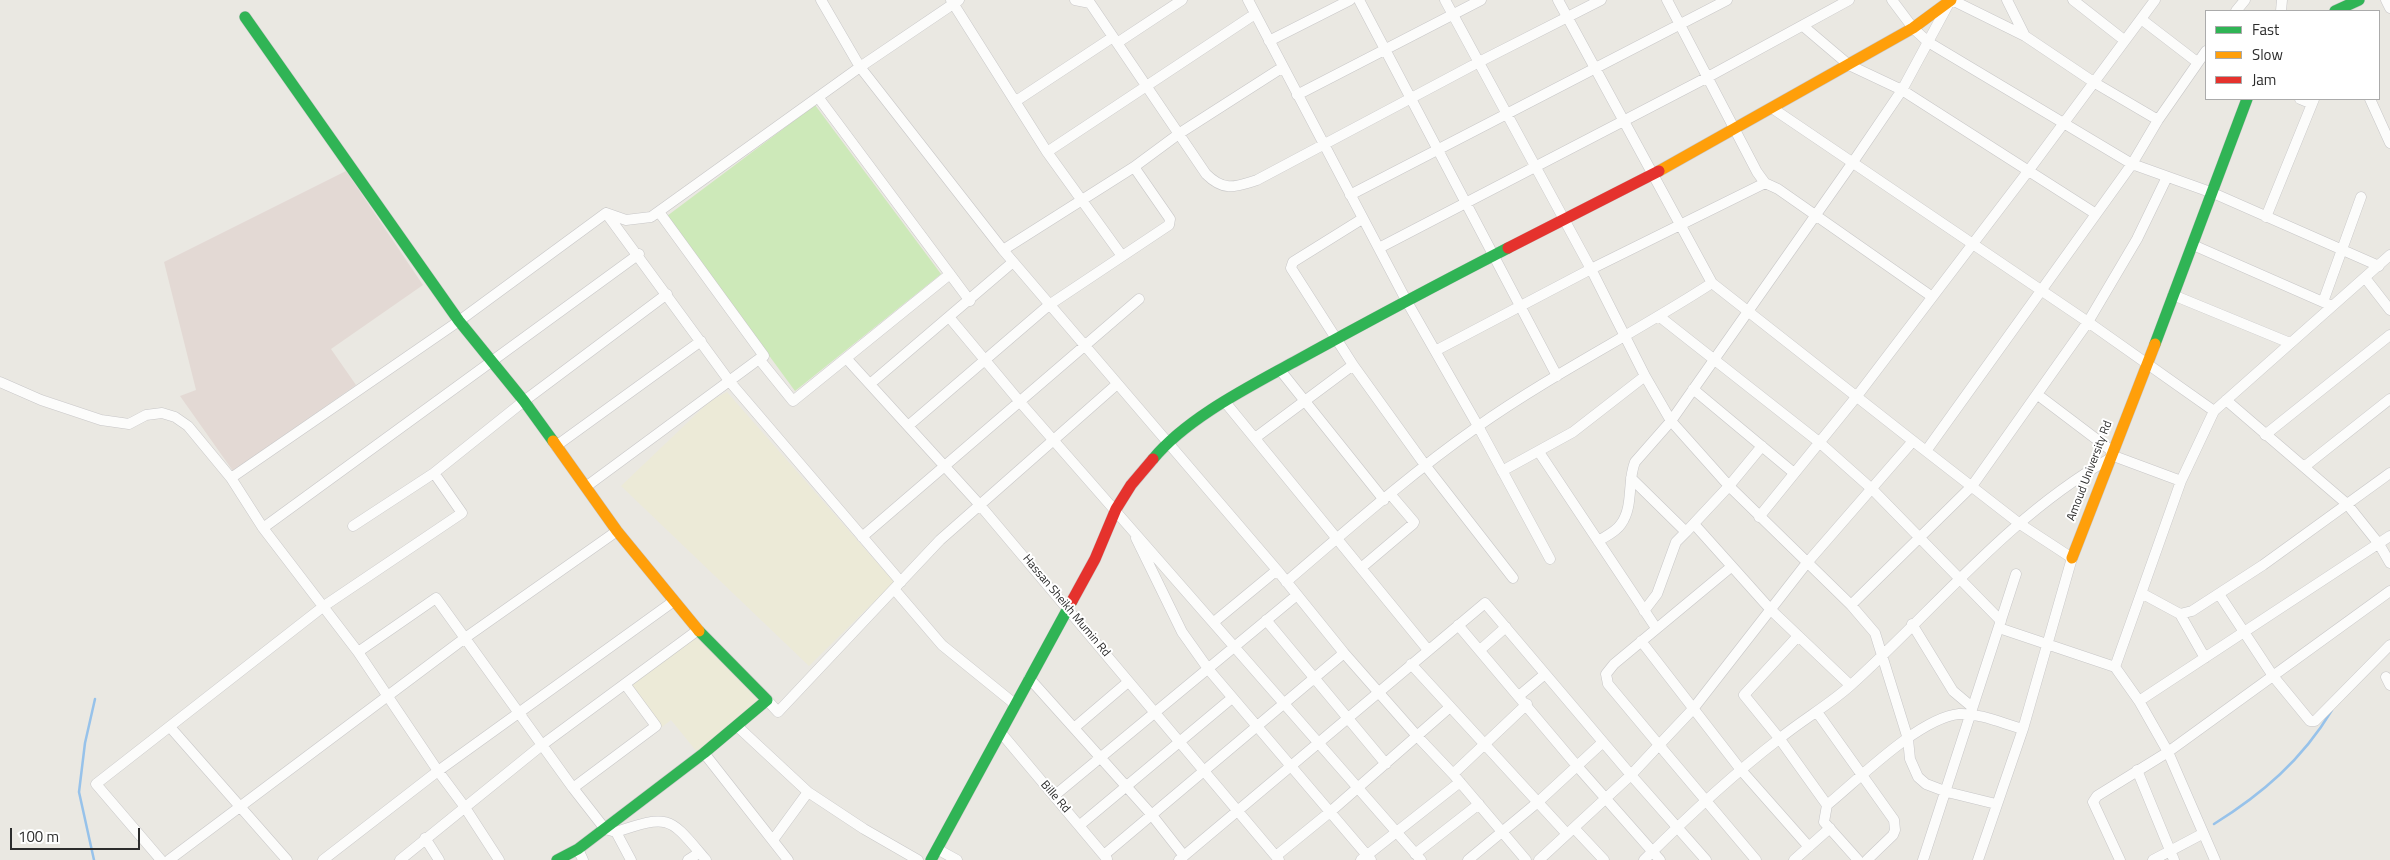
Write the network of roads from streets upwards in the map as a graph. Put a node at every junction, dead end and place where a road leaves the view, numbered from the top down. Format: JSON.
{"nodes":[{"id":1,"x":821,"y":0,"type":"edge"},
{"id":2,"x":1075,"y":0,"type":"edge"},
{"id":3,"x":1182,"y":0,"type":"edge"},
{"id":4,"x":1248,"y":0,"type":"edge"},
{"id":5,"x":1350,"y":0,"type":"edge"},
{"id":6,"x":1359,"y":0,"type":"edge"},
{"id":7,"x":1445,"y":0,"type":"edge"},
{"id":8,"x":1481,"y":0,"type":"edge"},
{"id":9,"x":1558,"y":0,"type":"edge"},
{"id":10,"x":1601,"y":0,"type":"edge"},
{"id":11,"x":1667,"y":0,"type":"edge"},
{"id":12,"x":1727,"y":0,"type":"edge"},
{"id":13,"x":1849,"y":0,"type":"edge"},
{"id":14,"x":1892,"y":0,"type":"edge"},
{"id":15,"x":1951,"y":0,"type":"edge"},
{"id":16,"x":2007,"y":0,"type":"edge"},
{"id":17,"x":2073,"y":0,"type":"edge"},
{"id":18,"x":2155,"y":0,"type":"edge"},
{"id":19,"x":2245,"y":0,"type":"edge"},
{"id":20,"x":2360,"y":0,"type":"edge"},
{"id":21,"x":2386,"y":0,"type":"edge"},
{"id":22,"x":955,"y":1,"type":"edge"},
{"id":23,"x":1092,"y":1,"type":"edge"},
{"id":24,"x":2390,"y":8,"type":"edge"},
{"id":25,"x":2237,"y":10,"type":"edge"},
{"id":26,"x":2337,"y":10,"type":"edge"},
{"id":27,"x":1255,"y":14,"type":"junction"},
{"id":28,"x":1453,"y":15,"type":"junction"},
{"id":29,"x":1567,"y":16,"type":"junction"},
{"id":30,"x":245,"y":17,"type":"dead end"},
{"id":31,"x":2141,"y":19,"type":"junction"},
{"id":32,"x":1680,"y":26,"type":"junction"},
{"id":33,"x":1803,"y":26,"type":"junction"},
{"id":34,"x":1913,"y":28,"type":"junction"},
{"id":35,"x":2025,"y":36,"type":"junction"},
{"id":36,"x":1115,"y":40,"type":"junction"},
{"id":37,"x":2124,"y":40,"type":"junction"},
{"id":38,"x":1269,"y":41,"type":"junction"},
{"id":39,"x":1928,"y":42,"type":"junction"},
{"id":40,"x":1384,"y":49,"type":"junction"},
{"id":41,"x":2205,"y":51,"type":"edge"},
{"id":42,"x":1479,"y":62,"type":"junction"},
{"id":43,"x":2197,"y":62,"type":"junction"},
{"id":44,"x":1849,"y":65,"type":"junction"},
{"id":45,"x":860,"y":67,"type":"junction"},
{"id":46,"x":1283,"y":67,"type":"junction"},
{"id":47,"x":1596,"y":69,"type":"junction"},
{"id":48,"x":1708,"y":77,"type":"junction"},
{"id":49,"x":2095,"y":82,"type":"junction"},
{"id":50,"x":1147,"y":86,"type":"junction"},
{"id":51,"x":1902,"y":90,"type":"junction"},
{"id":52,"x":1297,"y":95,"type":"junction"},
{"id":53,"x":818,"y":97,"type":"junction"},
{"id":54,"x":1410,"y":98,"type":"junction"},
{"id":55,"x":1016,"y":100,"type":"junction"},
{"id":56,"x":2247,"y":100,"type":"edge"},
{"id":57,"x":2370,"y":100,"type":"edge"},
{"id":58,"x":2313,"y":102,"type":"edge"},
{"id":59,"x":1772,"y":108,"type":"junction"},
{"id":60,"x":1507,"y":113,"type":"junction"},
{"id":61,"x":1624,"y":120,"type":"junction"},
{"id":62,"x":2158,"y":120,"type":"junction"},
{"id":63,"x":2064,"y":124,"type":"junction"},
{"id":64,"x":1736,"y":129,"type":"junction"},
{"id":65,"x":1180,"y":133,"type":"junction"},
{"id":66,"x":2390,"y":143,"type":"edge"},
{"id":67,"x":1322,"y":145,"type":"junction"},
{"id":68,"x":1438,"y":150,"type":"junction"},
{"id":69,"x":1047,"y":152,"type":"junction"},
{"id":70,"x":1852,"y":162,"type":"junction"},
{"id":71,"x":2132,"y":164,"type":"junction"},
{"id":72,"x":1536,"y":167,"type":"junction"},
{"id":73,"x":1134,"y":168,"type":"junction"},
{"id":74,"x":2029,"y":170,"type":"junction"},
{"id":75,"x":1654,"y":174,"type":"junction"},
{"id":76,"x":2168,"y":176,"type":"junction"},
{"id":77,"x":1765,"y":182,"type":"junction"},
{"id":78,"x":2213,"y":193,"type":"junction"},
{"id":79,"x":1350,"y":196,"type":"junction"},
{"id":80,"x":2361,"y":197,"type":"dead end"},
{"id":81,"x":1082,"y":201,"type":"junction"},
{"id":82,"x":1466,"y":204,"type":"junction"},
{"id":83,"x":659,"y":212,"type":"junction"},
{"id":84,"x":606,"y":213,"type":"junction"},
{"id":85,"x":1815,"y":214,"type":"junction"},
{"id":86,"x":2096,"y":214,"type":"junction"},
{"id":87,"x":2266,"y":217,"type":"junction"},
{"id":88,"x":1362,"y":219,"type":"junction"},
{"id":89,"x":1564,"y":220,"type":"junction"},
{"id":90,"x":1680,"y":226,"type":"junction"},
{"id":91,"x":1971,"y":244,"type":"junction"},
{"id":92,"x":2193,"y":245,"type":"junction"},
{"id":93,"x":1379,"y":248,"type":"junction"},
{"id":94,"x":2343,"y":249,"type":"junction"},
{"id":95,"x":1003,"y":250,"type":"junction"},
{"id":96,"x":639,"y":254,"type":"junction"},
{"id":97,"x":1493,"y":255,"type":"junction"},
{"id":98,"x":2390,"y":255,"type":"edge"},
{"id":99,"x":1122,"y":256,"type":"junction"},
{"id":100,"x":1014,"y":262,"type":"junction"},
{"id":101,"x":2379,"y":266,"type":"junction"},
{"id":102,"x":1591,"y":269,"type":"junction"},
{"id":103,"x":950,"y":274,"type":"junction"},
{"id":104,"x":2366,"y":279,"type":"junction"},
{"id":105,"x":1712,"y":283,"type":"junction"},
{"id":106,"x":2040,"y":290,"type":"junction"},
{"id":107,"x":667,"y":294,"type":"junction"},
{"id":108,"x":2174,"y":295,"type":"junction"},
{"id":109,"x":1931,"y":296,"type":"junction"},
{"id":110,"x":1139,"y":299,"type":"dead end"},
{"id":111,"x":970,"y":300,"type":"junction"},
{"id":112,"x":1406,"y":300,"type":"junction"},
{"id":113,"x":1049,"y":304,"type":"junction"},
{"id":114,"x":2327,"y":304,"type":"junction"},
{"id":115,"x":1520,"y":305,"type":"junction"},
{"id":116,"x":1747,"y":309,"type":"junction"},
{"id":117,"x":2390,"y":310,"type":"edge"},
{"id":118,"x":949,"y":317,"type":"junction"},
{"id":119,"x":1660,"y":317,"type":"junction"},
{"id":120,"x":459,"y":321,"type":"junction"},
{"id":121,"x":2088,"y":322,"type":"junction"},
{"id":122,"x":2390,"y":335,"type":"edge"},
{"id":123,"x":1625,"y":337,"type":"junction"},
{"id":124,"x":1337,"y":340,"type":"junction"},
{"id":125,"x":701,"y":342,"type":"junction"},
{"id":126,"x":2290,"y":343,"type":"junction"},
{"id":127,"x":1083,"y":346,"type":"junction"},
{"id":128,"x":1435,"y":351,"type":"junction"},
{"id":129,"x":846,"y":358,"type":"junction"},
{"id":130,"x":759,"y":359,"type":"junction"},
{"id":131,"x":984,"y":360,"type":"junction"},
{"id":132,"x":1713,"y":360,"type":"junction"},
{"id":133,"x":492,"y":362,"type":"junction"},
{"id":134,"x":2145,"y":364,"type":"junction"},
{"id":135,"x":1353,"y":365,"type":"junction"},
{"id":136,"x":1280,"y":370,"type":"junction"},
{"id":137,"x":1557,"y":376,"type":"junction"},
{"id":138,"x":1645,"y":376,"type":"junction"},
{"id":139,"x":0,"y":382,"type":"edge"},
{"id":140,"x":730,"y":382,"type":"junction"},
{"id":141,"x":870,"y":384,"type":"junction"},
{"id":142,"x":1116,"y":385,"type":"junction"},
{"id":143,"x":1693,"y":389,"type":"junction"},
{"id":144,"x":2038,"y":395,"type":"junction"},
{"id":145,"x":1857,"y":396,"type":"junction"},
{"id":146,"x":2390,"y":398,"type":"edge"},
{"id":147,"x":2226,"y":400,"type":"junction"},
{"id":148,"x":524,"y":401,"type":"junction"},
{"id":149,"x":1020,"y":402,"type":"junction"},
{"id":150,"x":1225,"y":402,"type":"junction"},
{"id":151,"x":1304,"y":402,"type":"junction"},
{"id":152,"x":2214,"y":411,"type":"junction"},
{"id":153,"x":1671,"y":421,"type":"junction"},
{"id":154,"x":908,"y":426,"type":"junction"},
{"id":155,"x":1478,"y":426,"type":"junction"},
{"id":156,"x":2265,"y":435,"type":"junction"},
{"id":157,"x":1255,"y":438,"type":"junction"},
{"id":158,"x":1054,"y":440,"type":"junction"},
{"id":159,"x":1913,"y":441,"type":"junction"},
{"id":160,"x":1167,"y":442,"type":"junction"},
{"id":161,"x":1819,"y":442,"type":"junction"},
{"id":162,"x":556,"y":446,"type":"junction"},
{"id":163,"x":1762,"y":446,"type":"junction"},
{"id":164,"x":1926,"y":450,"type":"junction"},
{"id":165,"x":1539,"y":452,"type":"junction"},
{"id":166,"x":2111,"y":455,"type":"junction"},
{"id":167,"x":1425,"y":465,"type":"junction"},
{"id":168,"x":945,"y":466,"type":"junction"},
{"id":169,"x":2304,"y":467,"type":"junction"},
{"id":170,"x":1502,"y":471,"type":"junction"},
{"id":171,"x":434,"y":473,"type":"junction"},
{"id":172,"x":1794,"y":473,"type":"junction"},
{"id":173,"x":2390,"y":473,"type":"edge"},
{"id":174,"x":231,"y":478,"type":"junction"},
{"id":175,"x":1631,"y":478,"type":"junction"},
{"id":176,"x":2181,"y":481,"type":"junction"},
{"id":177,"x":587,"y":486,"type":"junction"},
{"id":178,"x":1729,"y":486,"type":"junction"},
{"id":179,"x":1972,"y":486,"type":"junction"},
{"id":180,"x":1873,"y":490,"type":"junction"},
{"id":181,"x":1387,"y":498,"type":"junction"},
{"id":182,"x":979,"y":504,"type":"junction"},
{"id":183,"x":2347,"y":504,"type":"junction"},
{"id":184,"x":1116,"y":509,"type":"junction"},
{"id":185,"x":1759,"y":517,"type":"junction"},
{"id":186,"x":2020,"y":524,"type":"junction"},
{"id":187,"x":353,"y":526,"type":"dead end"},
{"id":188,"x":1130,"y":526,"type":"junction"},
{"id":189,"x":263,"y":528,"type":"junction"},
{"id":190,"x":1690,"y":528,"type":"junction"},
{"id":191,"x":617,"y":531,"type":"junction"},
{"id":192,"x":2390,"y":536,"type":"edge"},
{"id":193,"x":862,"y":537,"type":"junction"},
{"id":194,"x":1921,"y":538,"type":"junction"},
{"id":195,"x":1337,"y":539,"type":"junction"},
{"id":196,"x":1598,"y":541,"type":"junction"},
{"id":197,"x":2379,"y":544,"type":"junction"},
{"id":198,"x":2072,"y":558,"type":"junction"},
{"id":199,"x":1550,"y":559,"type":"dead end"},
{"id":200,"x":2390,"y":563,"type":"edge"},
{"id":201,"x":1806,"y":564,"type":"junction"},
{"id":202,"x":1731,"y":567,"type":"junction"},
{"id":203,"x":1361,"y":568,"type":"junction"},
{"id":204,"x":1277,"y":570,"type":"junction"},
{"id":205,"x":2016,"y":574,"type":"dead end"},
{"id":206,"x":1513,"y":578,"type":"dead end"},
{"id":207,"x":1959,"y":580,"type":"junction"},
{"id":208,"x":1286,"y":582,"type":"junction"},
{"id":209,"x":898,"y":586,"type":"junction"},
{"id":210,"x":2390,"y":591,"type":"edge"},
{"id":211,"x":1297,"y":594,"type":"junction"},
{"id":212,"x":2143,"y":594,"type":"junction"},
{"id":213,"x":2219,"y":594,"type":"junction"},
{"id":214,"x":674,"y":601,"type":"junction"},
{"id":215,"x":1851,"y":605,"type":"junction"},
{"id":216,"x":324,"y":606,"type":"junction"},
{"id":217,"x":1069,"y":608,"type":"junction"},
{"id":218,"x":1771,"y":610,"type":"junction"},
{"id":219,"x":1644,"y":611,"type":"junction"},
{"id":220,"x":2180,"y":614,"type":"junction"},
{"id":221,"x":1266,"y":620,"type":"junction"},
{"id":222,"x":1214,"y":622,"type":"junction"},
{"id":223,"x":1912,"y":624,"type":"junction"},
{"id":224,"x":2000,"y":624,"type":"junction"},
{"id":225,"x":1458,"y":625,"type":"junction"},
{"id":226,"x":1506,"y":627,"type":"junction"},
{"id":227,"x":1656,"y":628,"type":"junction"},
{"id":228,"x":698,"y":630,"type":"junction"},
{"id":229,"x":2244,"y":633,"type":"junction"},
{"id":230,"x":1798,"y":636,"type":"junction"},
{"id":231,"x":465,"y":638,"type":"junction"},
{"id":232,"x":1641,"y":641,"type":"junction"},
{"id":233,"x":2390,"y":645,"type":"edge"},
{"id":234,"x":1235,"y":646,"type":"junction"},
{"id":235,"x":2048,"y":646,"type":"junction"},
{"id":236,"x":1428,"y":650,"type":"junction"},
{"id":237,"x":1480,"y":650,"type":"junction"},
{"id":238,"x":358,"y":652,"type":"junction"},
{"id":239,"x":1344,"y":653,"type":"junction"},
{"id":240,"x":1882,"y":654,"type":"junction"},
{"id":241,"x":2205,"y":658,"type":"junction"},
{"id":242,"x":1411,"y":664,"type":"junction"},
{"id":243,"x":2115,"y":667,"type":"junction"},
{"id":244,"x":1209,"y":670,"type":"junction"},
{"id":245,"x":1545,"y":674,"type":"junction"},
{"id":246,"x":2272,"y":676,"type":"junction"},
{"id":247,"x":1029,"y":678,"type":"junction"},
{"id":248,"x":1314,"y":678,"type":"junction"},
{"id":249,"x":1128,"y":682,"type":"junction"},
{"id":250,"x":625,"y":684,"type":"junction"},
{"id":251,"x":1850,"y":686,"type":"junction"},
{"id":252,"x":1378,"y":692,"type":"junction"},
{"id":253,"x":388,"y":696,"type":"junction"},
{"id":254,"x":1520,"y":696,"type":"junction"},
{"id":255,"x":1232,"y":698,"type":"junction"},
{"id":256,"x":767,"y":700,"type":"junction"},
{"id":257,"x":2139,"y":701,"type":"junction"},
{"id":258,"x":1284,"y":703,"type":"junction"},
{"id":259,"x":1527,"y":704,"type":"junction"},
{"id":260,"x":1016,"y":705,"type":"junction"},
{"id":261,"x":1450,"y":707,"type":"junction"},
{"id":262,"x":1693,"y":709,"type":"junction"},
{"id":263,"x":1971,"y":711,"type":"junction"},
{"id":264,"x":1154,"y":712,"type":"junction"},
{"id":265,"x":1817,"y":712,"type":"junction"},
{"id":266,"x":518,"y":714,"type":"junction"},
{"id":267,"x":1348,"y":718,"type":"junction"},
{"id":268,"x":737,"y":726,"type":"junction"},
{"id":269,"x":1256,"y":726,"type":"junction"},
{"id":270,"x":170,"y":727,"type":"junction"},
{"id":271,"x":1074,"y":728,"type":"junction"},
{"id":272,"x":2023,"y":729,"type":"junction"},
{"id":273,"x":1002,"y":734,"type":"junction"},
{"id":274,"x":1417,"y":736,"type":"junction"},
{"id":275,"x":1779,"y":738,"type":"junction"},
{"id":276,"x":1908,"y":739,"type":"junction"},
{"id":277,"x":1179,"y":741,"type":"junction"},
{"id":278,"x":1319,"y":742,"type":"junction"},
{"id":279,"x":1603,"y":742,"type":"junction"},
{"id":280,"x":1484,"y":744,"type":"junction"},
{"id":281,"x":1659,"y":744,"type":"junction"},
{"id":282,"x":542,"y":745,"type":"junction"},
{"id":283,"x":2168,"y":752,"type":"junction"},
{"id":284,"x":704,"y":753,"type":"junction"},
{"id":285,"x":1100,"y":757,"type":"junction"},
{"id":286,"x":1386,"y":764,"type":"junction"},
{"id":287,"x":1290,"y":766,"type":"junction"},
{"id":288,"x":1577,"y":766,"type":"junction"},
{"id":289,"x":1202,"y":770,"type":"junction"},
{"id":290,"x":1741,"y":770,"type":"junction"},
{"id":291,"x":2137,"y":770,"type":"junction"},
{"id":292,"x":438,"y":771,"type":"junction"},
{"id":293,"x":1453,"y":774,"type":"junction"},
{"id":294,"x":1631,"y":775,"type":"junction"},
{"id":295,"x":1862,"y":777,"type":"junction"},
{"id":296,"x":1460,"y":782,"type":"junction"},
{"id":297,"x":1126,"y":786,"type":"junction"},
{"id":298,"x":573,"y":788,"type":"junction"},
{"id":299,"x":1358,"y":788,"type":"junction"},
{"id":300,"x":808,"y":792,"type":"junction"},
{"id":301,"x":1947,"y":792,"type":"junction"},
{"id":302,"x":1054,"y":796,"type":"junction"},
{"id":303,"x":1606,"y":799,"type":"junction"},
{"id":304,"x":1707,"y":800,"type":"junction"},
{"id":305,"x":1538,"y":802,"type":"junction"},
{"id":306,"x":1479,"y":804,"type":"junction"},
{"id":307,"x":1996,"y":804,"type":"junction"},
{"id":308,"x":1828,"y":805,"type":"junction"},
{"id":309,"x":464,"y":806,"type":"junction"},
{"id":310,"x":239,"y":808,"type":"junction"},
{"id":311,"x":1237,"y":811,"type":"junction"},
{"id":312,"x":1330,"y":812,"type":"junction"},
{"id":313,"x":1151,"y":814,"type":"junction"},
{"id":314,"x":1080,"y":825,"type":"junction"},
{"id":315,"x":1830,"y":828,"type":"junction"},
{"id":316,"x":1677,"y":829,"type":"junction"},
{"id":317,"x":610,"y":830,"type":"junction"},
{"id":318,"x":1571,"y":831,"type":"junction"},
{"id":319,"x":1396,"y":832,"type":"junction"},
{"id":320,"x":1502,"y":832,"type":"junction"},
{"id":321,"x":2202,"y":834,"type":"junction"},
{"id":322,"x":425,"y":838,"type":"junction"},
{"id":323,"x":773,"y":840,"type":"junction"},
{"id":324,"x":1808,"y":847,"type":"junction"},
{"id":325,"x":937,"y":849,"type":"junction"},
{"id":326,"x":1652,"y":852,"type":"junction"},
{"id":327,"x":580,"y":855,"type":"edge"},
{"id":328,"x":2172,"y":855,"type":"edge"},
{"id":329,"x":703,"y":856,"type":"edge"},
{"id":330,"x":1418,"y":857,"type":"edge"},
{"id":331,"x":1106,"y":858,"type":"edge"},
{"id":332,"x":1181,"y":858,"type":"edge"},
{"id":333,"x":1278,"y":858,"type":"edge"},
{"id":334,"x":1366,"y":858,"type":"edge"},
{"id":335,"x":161,"y":860,"type":"edge"},
{"id":336,"x":169,"y":860,"type":"edge"},
{"id":337,"x":287,"y":860,"type":"edge"},
{"id":338,"x":323,"y":860,"type":"edge"},
{"id":339,"x":400,"y":860,"type":"edge"},
{"id":340,"x":439,"y":860,"type":"edge"},
{"id":341,"x":499,"y":860,"type":"edge"},
{"id":342,"x":557,"y":860,"type":"edge"},
{"id":343,"x":631,"y":860,"type":"edge"},
{"id":344,"x":688,"y":860,"type":"edge"},
{"id":345,"x":788,"y":860,"type":"edge"},
{"id":346,"x":918,"y":860,"type":"edge"},
{"id":347,"x":931,"y":860,"type":"edge"},
{"id":348,"x":957,"y":860,"type":"edge"},
{"id":349,"x":1468,"y":860,"type":"edge"},
{"id":350,"x":1526,"y":860,"type":"edge"},
{"id":351,"x":1539,"y":860,"type":"edge"},
{"id":352,"x":1604,"y":860,"type":"edge"},
{"id":353,"x":1644,"y":860,"type":"edge"},
{"id":354,"x":1660,"y":860,"type":"edge"},
{"id":355,"x":1706,"y":860,"type":"edge"},
{"id":356,"x":1756,"y":860,"type":"edge"},
{"id":357,"x":1794,"y":860,"type":"edge"},
{"id":358,"x":1858,"y":860,"type":"edge"},
{"id":359,"x":1867,"y":860,"type":"edge"},
{"id":360,"x":1923,"y":860,"type":"edge"},
{"id":361,"x":1978,"y":860,"type":"edge"},
{"id":362,"x":2120,"y":860,"type":"edge"},
{"id":363,"x":2153,"y":860,"type":"edge"},
{"id":364,"x":2215,"y":860,"type":"edge"}],
"edges":[{"from":1,"to":45,"type":"street"},
{"from":2,"to":23,"type":"street"},
{"from":3,"to":36,"type":"street"},
{"from":4,"to":27,"type":"street"},
{"from":5,"to":38,"type":"street"},
{"from":6,"to":40,"type":"street"},
{"from":7,"to":28,"type":"street"},
{"from":8,"to":28,"type":"street"},
{"from":9,"to":29,"type":"street"},
{"from":10,"to":29,"type":"street"},
{"from":11,"to":32,"type":"street"},
{"from":12,"to":32,"type":"street"},
{"from":13,"to":33,"type":"street"},
{"from":14,"to":34,"type":"street"},
{"from":15,"to":34,"type":"street"},
{"from":15,"to":35,"type":"street"},
{"from":15,"to":39,"type":"street"},
{"from":16,"to":35,"type":"street"},
{"from":17,"to":37,"type":"street"},
{"from":18,"to":31,"type":"street"},
{"from":19,"to":25,"type":"street"},
{"from":20,"to":26,"type":"street"},
{"from":21,"to":24,"type":"street"},
{"from":22,"to":45,"type":"street"},
{"from":22,"to":55,"type":"street"},
{"from":23,"to":36,"type":"street"},
{"from":27,"to":38,"type":"street"},
{"from":27,"to":50,"type":"street"},
{"from":28,"to":40,"type":"street"},
{"from":28,"to":42,"type":"street"},
{"from":29,"to":42,"type":"street"},
{"from":29,"to":47,"type":"street"},
{"from":30,"to":120,"type":"street"},
{"from":31,"to":37,"type":"street"},
{"from":31,"to":43,"type":"street"},
{"from":32,"to":47,"type":"street"},
{"from":32,"to":48,"type":"street"},
{"from":33,"to":44,"type":"street"},
{"from":33,"to":48,"type":"street"},
{"from":34,"to":39,"type":"street"},
{"from":34,"to":44,"type":"street"},
{"from":35,"to":49,"type":"street"},
{"from":36,"to":50,"type":"street"},
{"from":36,"to":55,"type":"street"},
{"from":37,"to":49,"type":"street"},
{"from":38,"to":46,"type":"street"},
{"from":39,"to":51,"type":"street"},
{"from":39,"to":63,"type":"street"},
{"from":40,"to":52,"type":"street"},
{"from":40,"to":54,"type":"street"},
{"from":41,"to":43,"type":"street"},
{"from":42,"to":54,"type":"street"},
{"from":42,"to":60,"type":"street"},
{"from":43,"to":62,"type":"street"},
{"from":44,"to":51,"type":"street"},
{"from":44,"to":59,"type":"street"},
{"from":45,"to":53,"type":"street"},
{"from":45,"to":95,"type":"street"},
{"from":46,"to":52,"type":"street"},
{"from":46,"to":65,"type":"street"},
{"from":47,"to":60,"type":"street"},
{"from":47,"to":61,"type":"street"},
{"from":48,"to":61,"type":"street"},
{"from":48,"to":64,"type":"street"},
{"from":49,"to":62,"type":"street"},
{"from":49,"to":63,"type":"street"},
{"from":50,"to":65,"type":"street"},
{"from":50,"to":69,"type":"street"},
{"from":51,"to":70,"type":"street"},
{"from":51,"to":74,"type":"street"},
{"from":52,"to":67,"type":"street"},
{"from":53,"to":83,"type":"street"},
{"from":53,"to":103,"type":"street"},
{"from":54,"to":67,"type":"street"},
{"from":54,"to":68,"type":"street"},
{"from":55,"to":69,"type":"street"},
{"from":56,"to":78,"type":"street","name":"Amoud University Rd"},
{"from":57,"to":66,"type":"street"},
{"from":58,"to":87,"type":"street"},
{"from":59,"to":64,"type":"street"},
{"from":59,"to":70,"type":"street"},
{"from":60,"to":68,"type":"street"},
{"from":60,"to":72,"type":"street"},
{"from":61,"to":72,"type":"street"},
{"from":61,"to":75,"type":"street"},
{"from":62,"to":71,"type":"street"},
{"from":63,"to":71,"type":"street"},
{"from":63,"to":74,"type":"street"},
{"from":64,"to":75,"type":"street"},
{"from":64,"to":77,"type":"street"},
{"from":65,"to":67,"type":"street"},
{"from":65,"to":73,"type":"street"},
{"from":67,"to":79,"type":"street"},
{"from":68,"to":79,"type":"street"},
{"from":68,"to":82,"type":"street"},
{"from":69,"to":81,"type":"street"},
{"from":70,"to":85,"type":"street"},
{"from":70,"to":91,"type":"street"},
{"from":71,"to":76,"type":"street"},
{"from":71,"to":86,"type":"street"},
{"from":72,"to":82,"type":"street"},
{"from":72,"to":89,"type":"street"},
{"from":73,"to":81,"type":"street"},
{"from":73,"to":99,"type":"street"},
{"from":74,"to":86,"type":"street"},
{"from":74,"to":91,"type":"street"},
{"from":75,"to":89,"type":"street"},
{"from":75,"to":90,"type":"street"},
{"from":76,"to":78,"type":"street"},
{"from":76,"to":121,"type":"street"},
{"from":77,"to":85,"type":"street"},
{"from":77,"to":90,"type":"street"},
{"from":78,"to":87,"type":"street"},
{"from":78,"to":92,"type":"street","name":"Amoud University Rd"},
{"from":79,"to":88,"type":"street"},
{"from":80,"to":94,"type":"street"},
{"from":81,"to":95,"type":"street"},
{"from":81,"to":99,"type":"street"},
{"from":82,"to":93,"type":"street"},
{"from":82,"to":97,"type":"street"},
{"from":83,"to":84,"type":"street"},
{"from":83,"to":130,"type":"street"},
{"from":84,"to":96,"type":"street"},
{"from":84,"to":120,"type":"street"},
{"from":85,"to":109,"type":"street"},
{"from":85,"to":116,"type":"street"},
{"from":86,"to":106,"type":"street"},
{"from":87,"to":94,"type":"street"},
{"from":88,"to":93,"type":"street"},
{"from":88,"to":124,"type":"street"},
{"from":89,"to":97,"type":"street"},
{"from":89,"to":102,"type":"street"},
{"from":90,"to":102,"type":"street"},
{"from":90,"to":105,"type":"street"},
{"from":91,"to":106,"type":"street"},
{"from":91,"to":109,"type":"street"},
{"from":92,"to":108,"type":"street","name":"Amoud University Rd"},
{"from":92,"to":114,"type":"street"},
{"from":93,"to":112,"type":"street"},
{"from":94,"to":101,"type":"street"},
{"from":94,"to":114,"type":"street"},
{"from":95,"to":100,"type":"street"},
{"from":96,"to":107,"type":"street"},
{"from":96,"to":133,"type":"street"},
{"from":97,"to":112,"type":"street"},
{"from":97,"to":115,"type":"street"},
{"from":98,"to":101,"type":"street"},
{"from":99,"to":113,"type":"street"},
{"from":100,"to":111,"type":"street"},
{"from":100,"to":113,"type":"street"},
{"from":101,"to":104,"type":"street"},
{"from":102,"to":115,"type":"street"},
{"from":102,"to":123,"type":"street"},
{"from":103,"to":111,"type":"street"},
{"from":103,"to":129,"type":"street"},
{"from":104,"to":114,"type":"street"},
{"from":104,"to":117,"type":"street"},
{"from":105,"to":116,"type":"street"},
{"from":105,"to":119,"type":"street"},
{"from":106,"to":121,"type":"street"},
{"from":106,"to":164,"type":"street"},
{"from":107,"to":125,"type":"street"},
{"from":107,"to":148,"type":"street"},
{"from":108,"to":126,"type":"street"},
{"from":108,"to":134,"type":"street","name":"Amoud University Rd"},
{"from":109,"to":145,"type":"street"},
{"from":110,"to":127,"type":"street"},
{"from":111,"to":118,"type":"street"},
{"from":112,"to":124,"type":"street"},
{"from":112,"to":128,"type":"street"},
{"from":113,"to":127,"type":"street"},
{"from":113,"to":131,"type":"street"},
{"from":114,"to":126,"type":"street"},
{"from":115,"to":128,"type":"street"},
{"from":115,"to":137,"type":"street"},
{"from":116,"to":132,"type":"street"},
{"from":116,"to":145,"type":"street"},
{"from":118,"to":131,"type":"street"},
{"from":118,"to":141,"type":"street"},
{"from":119,"to":123,"type":"street"},
{"from":119,"to":132,"type":"street"},
{"from":120,"to":133,"type":"street"},
{"from":120,"to":174,"type":"street"},
{"from":121,"to":134,"type":"street"},
{"from":121,"to":144,"type":"street"},
{"from":122,"to":156,"type":"street"},
{"from":123,"to":137,"type":"street"},
{"from":123,"to":138,"type":"street"},
{"from":124,"to":135,"type":"street"},
{"from":124,"to":136,"type":"street"},
{"from":125,"to":140,"type":"street"},
{"from":125,"to":162,"type":"street"},
{"from":126,"to":147,"type":"street"},
{"from":127,"to":142,"type":"street"},
{"from":127,"to":149,"type":"street"},
{"from":128,"to":155,"type":"street"},
{"from":129,"to":130,"type":"street"},
{"from":129,"to":141,"type":"street","name":"Hassan Sheikh Mumin Rd"},
{"from":130,"to":140,"type":"street"},
{"from":131,"to":149,"type":"street"},
{"from":131,"to":154,"type":"street"},
{"from":132,"to":143,"type":"street"},
{"from":132,"to":161,"type":"street"},
{"from":133,"to":148,"type":"street"},
{"from":133,"to":189,"type":"street"},
{"from":134,"to":152,"type":"street"},
{"from":134,"to":166,"type":"street","name":"Amoud University Rd"},
{"from":135,"to":151,"type":"street"},
{"from":135,"to":167,"type":"street"},
{"from":136,"to":150,"type":"street"},
{"from":136,"to":151,"type":"street"},
{"from":137,"to":155,"type":"street"},
{"from":138,"to":153,"type":"street"},
{"from":138,"to":165,"type":"street"},
{"from":139,"to":174,"type":"street"},
{"from":140,"to":177,"type":"street"},
{"from":140,"to":193,"type":"street"},
{"from":141,"to":154,"type":"street","name":"Hassan Sheikh Mumin Rd"},
{"from":142,"to":158,"type":"street"},
{"from":142,"to":160,"type":"street"},
{"from":143,"to":153,"type":"street"},
{"from":143,"to":163,"type":"street"},
{"from":144,"to":166,"type":"street"},
{"from":144,"to":179,"type":"street"},
{"from":145,"to":159,"type":"street"},
{"from":145,"to":161,"type":"street"},
{"from":146,"to":169,"type":"street"},
{"from":147,"to":152,"type":"street"},
{"from":147,"to":156,"type":"street"},
{"from":148,"to":162,"type":"street"},
{"from":148,"to":171,"type":"street"},
{"from":149,"to":158,"type":"street"},
{"from":149,"to":168,"type":"street"},
{"from":150,"to":157,"type":"street"},
{"from":150,"to":160,"type":"street"},
{"from":151,"to":157,"type":"street"},
{"from":151,"to":181,"type":"street"},
{"from":152,"to":176,"type":"street"},
{"from":153,"to":175,"type":"street"},
{"from":153,"to":178,"type":"street"},
{"from":154,"to":168,"type":"street","name":"Hassan Sheikh Mumin Rd"},
{"from":155,"to":167,"type":"street"},
{"from":155,"to":170,"type":"street"},
{"from":156,"to":169,"type":"street"},
{"from":157,"to":195,"type":"street"},
{"from":158,"to":182,"type":"street"},
{"from":158,"to":184,"type":"street"},
{"from":159,"to":164,"type":"street"},
{"from":159,"to":180,"type":"street"},
{"from":160,"to":184,"type":"street"},
{"from":160,"to":204,"type":"street"},
{"from":161,"to":172,"type":"street"},
{"from":161,"to":180,"type":"street"},
{"from":162,"to":177,"type":"street"},
{"from":163,"to":172,"type":"street"},
{"from":163,"to":178,"type":"street"},
{"from":164,"to":179,"type":"street"},
{"from":165,"to":170,"type":"street"},
{"from":165,"to":196,"type":"street"},
{"from":166,"to":176,"type":"street"},
{"from":166,"to":186,"type":"street"},
{"from":166,"to":198,"type":"street","name":"Amoud University Rd"},
{"from":167,"to":181,"type":"street"},
{"from":167,"to":206,"type":"street"},
{"from":168,"to":182,"type":"street","name":"Hassan Sheikh Mumin Rd"},
{"from":168,"to":193,"type":"street"},
{"from":169,"to":183,"type":"street"},
{"from":170,"to":199,"type":"street"},
{"from":171,"to":187,"type":"street"},
{"from":171,"to":216,"type":"street"},
{"from":172,"to":185,"type":"street"},
{"from":173,"to":183,"type":"street"},
{"from":174,"to":189,"type":"street"},
{"from":175,"to":190,"type":"street"},
{"from":175,"to":196,"type":"street"},
{"from":176,"to":212,"type":"street"},
{"from":177,"to":191,"type":"street"},
{"from":178,"to":185,"type":"street"},
{"from":178,"to":190,"type":"street"},
{"from":179,"to":186,"type":"street"},
{"from":179,"to":194,"type":"street"},
{"from":180,"to":194,"type":"street"},
{"from":180,"to":201,"type":"street"},
{"from":181,"to":195,"type":"street"},
{"from":181,"to":203,"type":"street"},
{"from":182,"to":209,"type":"street"},
{"from":182,"to":217,"type":"street","name":"Hassan Sheikh Mumin Rd"},
{"from":183,"to":197,"type":"street"},
{"from":183,"to":213,"type":"street"},
{"from":184,"to":188,"type":"street"},
{"from":184,"to":217,"type":"street"},
{"from":185,"to":201,"type":"street"},
{"from":186,"to":198,"type":"street"},
{"from":186,"to":207,"type":"street"},
{"from":188,"to":222,"type":"street"},
{"from":188,"to":244,"type":"street"},
{"from":189,"to":216,"type":"street"},
{"from":190,"to":202,"type":"street"},
{"from":190,"to":219,"type":"street"},
{"from":191,"to":214,"type":"street"},
{"from":191,"to":231,"type":"street"},
{"from":192,"to":197,"type":"street"},
{"from":193,"to":209,"type":"street"},
{"from":194,"to":207,"type":"street"},
{"from":194,"to":215,"type":"street"},
{"from":195,"to":203,"type":"street"},
{"from":195,"to":208,"type":"street"},
{"from":196,"to":219,"type":"street"},
{"from":197,"to":200,"type":"street"},
{"from":197,"to":229,"type":"street"},
{"from":198,"to":235,"type":"street","name":"Amoud University Rd"},
{"from":201,"to":215,"type":"street"},
{"from":201,"to":218,"type":"street"},
{"from":202,"to":218,"type":"street"},
{"from":202,"to":227,"type":"street"},
{"from":203,"to":236,"type":"street"},
{"from":204,"to":208,"type":"street"},
{"from":204,"to":222,"type":"street"},
{"from":205,"to":224,"type":"street"},
{"from":207,"to":223,"type":"street"},
{"from":207,"to":224,"type":"street"},
{"from":208,"to":211,"type":"street"},
{"from":209,"to":256,"type":"street"},
{"from":209,"to":260,"type":"street"},
{"from":210,"to":246,"type":"street"},
{"from":211,"to":221,"type":"street"},
{"from":211,"to":239,"type":"street"},
{"from":212,"to":220,"type":"street"},
{"from":212,"to":243,"type":"street"},
{"from":213,"to":220,"type":"street"},
{"from":213,"to":229,"type":"street"},
{"from":214,"to":228,"type":"street"},
{"from":214,"to":266,"type":"street"},
{"from":215,"to":240,"type":"street"},
{"from":216,"to":238,"type":"street"},
{"from":216,"to":270,"type":"street"},
{"from":217,"to":247,"type":"street"},
{"from":217,"to":249,"type":"street","name":"Hassan Sheikh Mumin Rd"},
{"from":218,"to":230,"type":"street"},
{"from":218,"to":262,"type":"street"},
{"from":219,"to":227,"type":"street"},
{"from":220,"to":241,"type":"street"},
{"from":221,"to":234,"type":"street"},
{"from":221,"to":248,"type":"street"},
{"from":222,"to":234,"type":"street"},
{"from":223,"to":240,"type":"street"},
{"from":223,"to":263,"type":"street"},
{"from":224,"to":235,"type":"street"},
{"from":224,"to":263,"type":"street"},
{"from":225,"to":226,"type":"street"},
{"from":225,"to":236,"type":"street"},
{"from":225,"to":237,"type":"street"},
{"from":226,"to":237,"type":"street"},
{"from":226,"to":245,"type":"street"},
{"from":227,"to":232,"type":"street"},
{"from":228,"to":250,"type":"street"},
{"from":228,"to":256,"type":"street"},
{"from":229,"to":241,"type":"street"},
{"from":229,"to":246,"type":"street"},
{"from":230,"to":251,"type":"street"},
{"from":230,"to":275,"type":"street"},
{"from":231,"to":238,"type":"street"},
{"from":231,"to":253,"type":"street"},
{"from":231,"to":266,"type":"street"},
{"from":232,"to":262,"type":"street"},
{"from":232,"to":281,"type":"street"},
{"from":233,"to":246,"type":"street"},
{"from":234,"to":244,"type":"street"},
{"from":234,"to":258,"type":"street"},
{"from":235,"to":243,"type":"street"},
{"from":235,"to":272,"type":"street","name":"Amoud University Rd"},
{"from":236,"to":242,"type":"street"},
{"from":237,"to":254,"type":"street"},
{"from":238,"to":253,"type":"street"},
{"from":239,"to":248,"type":"street"},
{"from":239,"to":252,"type":"street"},
{"from":240,"to":251,"type":"street"},
{"from":240,"to":276,"type":"street"},
{"from":241,"to":257,"type":"street"},
{"from":242,"to":252,"type":"street"},
{"from":242,"to":261,"type":"street"},
{"from":243,"to":257,"type":"street"},
{"from":244,"to":255,"type":"street"},
{"from":244,"to":264,"type":"street"},
{"from":245,"to":254,"type":"street"},
{"from":245,"to":279,"type":"street"},
{"from":246,"to":283,"type":"street"},
{"from":247,"to":260,"type":"street"},
{"from":247,"to":271,"type":"street"},
{"from":248,"to":258,"type":"street"},
{"from":248,"to":267,"type":"street"},
{"from":249,"to":264,"type":"street","name":"Hassan Sheikh Mumin Rd"},
{"from":249,"to":271,"type":"street"},
{"from":250,"to":282,"type":"street"},
{"from":250,"to":298,"type":"street"},
{"from":251,"to":265,"type":"street"},
{"from":252,"to":267,"type":"street"},
{"from":252,"to":274,"type":"street"},
{"from":253,"to":292,"type":"street"},
{"from":253,"to":310,"type":"street"},
{"from":254,"to":259,"type":"street"},
{"from":255,"to":269,"type":"street"},
{"from":255,"to":277,"type":"street"},
{"from":256,"to":268,"type":"street"},
{"from":257,"to":283,"type":"street"},
{"from":258,"to":269,"type":"street"},
{"from":258,"to":278,"type":"street"},
{"from":259,"to":280,"type":"street"},
{"from":259,"to":288,"type":"street"},
{"from":260,"to":273,"type":"street"},
{"from":261,"to":274,"type":"street"},
{"from":261,"to":280,"type":"street"},
{"from":262,"to":281,"type":"street"},
{"from":262,"to":290,"type":"street"},
{"from":263,"to":272,"type":"street"},
{"from":263,"to":276,"type":"street"},
{"from":263,"to":301,"type":"street"},
{"from":264,"to":277,"type":"street","name":"Hassan Sheikh Mumin Rd"},
{"from":264,"to":285,"type":"street"},
{"from":265,"to":275,"type":"street"},
{"from":265,"to":295,"type":"street"},
{"from":266,"to":282,"type":"street"},
{"from":266,"to":292,"type":"street"},
{"from":267,"to":278,"type":"street"},
{"from":267,"to":286,"type":"street"},
{"from":268,"to":284,"type":"street"},
{"from":268,"to":300,"type":"street"},
{"from":269,"to":287,"type":"street"},
{"from":269,"to":289,"type":"street"},
{"from":270,"to":310,"type":"street"},
{"from":270,"to":335,"type":"street"},
{"from":271,"to":285,"type":"street"},
{"from":272,"to":307,"type":"street","name":"Amoud University Rd"},
{"from":273,"to":302,"type":"street","name":"Bille Rd"},
{"from":273,"to":325,"type":"street"},
{"from":274,"to":286,"type":"street"},
{"from":274,"to":293,"type":"street"},
{"from":275,"to":290,"type":"street"},
{"from":275,"to":308,"type":"street"},
{"from":276,"to":295,"type":"street"},
{"from":276,"to":301,"type":"street"},
{"from":277,"to":289,"type":"street","name":"Hassan Sheikh Mumin Rd"},
{"from":277,"to":297,"type":"street"},
{"from":278,"to":287,"type":"street"},
{"from":278,"to":299,"type":"street"},
{"from":279,"to":288,"type":"street"},
{"from":279,"to":294,"type":"street"},
{"from":280,"to":293,"type":"street"},
{"from":280,"to":305,"type":"street"},
{"from":281,"to":294,"type":"street"},
{"from":281,"to":304,"type":"street"},
{"from":282,"to":298,"type":"street"},
{"from":282,"to":309,"type":"street"},
{"from":283,"to":291,"type":"street"},
{"from":283,"to":321,"type":"street"},
{"from":284,"to":317,"type":"street"},
{"from":284,"to":323,"type":"street"},
{"from":285,"to":297,"type":"street"},
{"from":285,"to":302,"type":"street"},
{"from":286,"to":299,"type":"street"},
{"from":287,"to":311,"type":"street"},
{"from":287,"to":312,"type":"street"},
{"from":288,"to":303,"type":"street"},
{"from":288,"to":305,"type":"street"},
{"from":289,"to":311,"type":"street","name":"Hassan Sheikh Mumin Rd"},
{"from":289,"to":313,"type":"street"},
{"from":290,"to":304,"type":"street"},
{"from":290,"to":324,"type":"street"},
{"from":291,"to":328,"type":"street"},
{"from":291,"to":362,"type":"street"},
{"from":292,"to":309,"type":"street"},
{"from":292,"to":338,"type":"street"},
{"from":293,"to":296,"type":"street"},
{"from":294,"to":303,"type":"street"},
{"from":294,"to":316,"type":"street"},
{"from":295,"to":308,"type":"street"},
{"from":295,"to":359,"type":"street"},
{"from":296,"to":306,"type":"street"},
{"from":296,"to":319,"type":"street"},
{"from":297,"to":313,"type":"street"},
{"from":297,"to":314,"type":"street"},
{"from":298,"to":317,"type":"street"},
{"from":299,"to":312,"type":"street"},
{"from":299,"to":319,"type":"street"},
{"from":300,"to":323,"type":"street"},
{"from":300,"to":346,"type":"street"},
{"from":301,"to":307,"type":"street"},
{"from":301,"to":360,"type":"street"},
{"from":302,"to":314,"type":"street","name":"Bille Rd"},
{"from":303,"to":318,"type":"street"},
{"from":303,"to":326,"type":"street"},
{"from":304,"to":316,"type":"street"},
{"from":304,"to":356,"type":"street"},
{"from":305,"to":318,"type":"street"},
{"from":305,"to":320,"type":"street"},
{"from":306,"to":320,"type":"street"},
{"from":306,"to":330,"type":"street"},
{"from":307,"to":361,"type":"street","name":"Amoud University Rd"},
{"from":308,"to":315,"type":"street"},
{"from":309,"to":322,"type":"street"},
{"from":309,"to":341,"type":"street"},
{"from":310,"to":336,"type":"street"},
{"from":310,"to":337,"type":"street"},
{"from":311,"to":332,"type":"street"},
{"from":311,"to":333,"type":"street","name":"Hassan Sheikh Mumin Rd"},
{"from":312,"to":333,"type":"street"},
{"from":312,"to":334,"type":"street"},
{"from":313,"to":331,"type":"street"},
{"from":313,"to":332,"type":"street"},
{"from":314,"to":331,"type":"street","name":"Bille Rd"},
{"from":315,"to":324,"type":"street"},
{"from":315,"to":358,"type":"street"},
{"from":316,"to":326,"type":"street"},
{"from":316,"to":355,"type":"street"},
{"from":317,"to":327,"type":"street"},
{"from":317,"to":329,"type":"street"},
{"from":317,"to":343,"type":"street"},
{"from":318,"to":351,"type":"street"},
{"from":318,"to":352,"type":"street"},
{"from":319,"to":330,"type":"street"},
{"from":319,"to":334,"type":"street"},
{"from":320,"to":349,"type":"street"},
{"from":320,"to":350,"type":"street"},
{"from":321,"to":328,"type":"street"},
{"from":321,"to":364,"type":"street"},
{"from":322,"to":339,"type":"street"},
{"from":322,"to":340,"type":"street"},
{"from":323,"to":345,"type":"street"},
{"from":324,"to":357,"type":"street"},
{"from":325,"to":347,"type":"street"},
{"from":325,"to":348,"type":"street"},
{"from":326,"to":353,"type":"street"},
{"from":326,"to":354,"type":"street"},
{"from":327,"to":342,"type":"street"},
{"from":328,"to":363,"type":"street"},
{"from":329,"to":344,"type":"street"}]}
